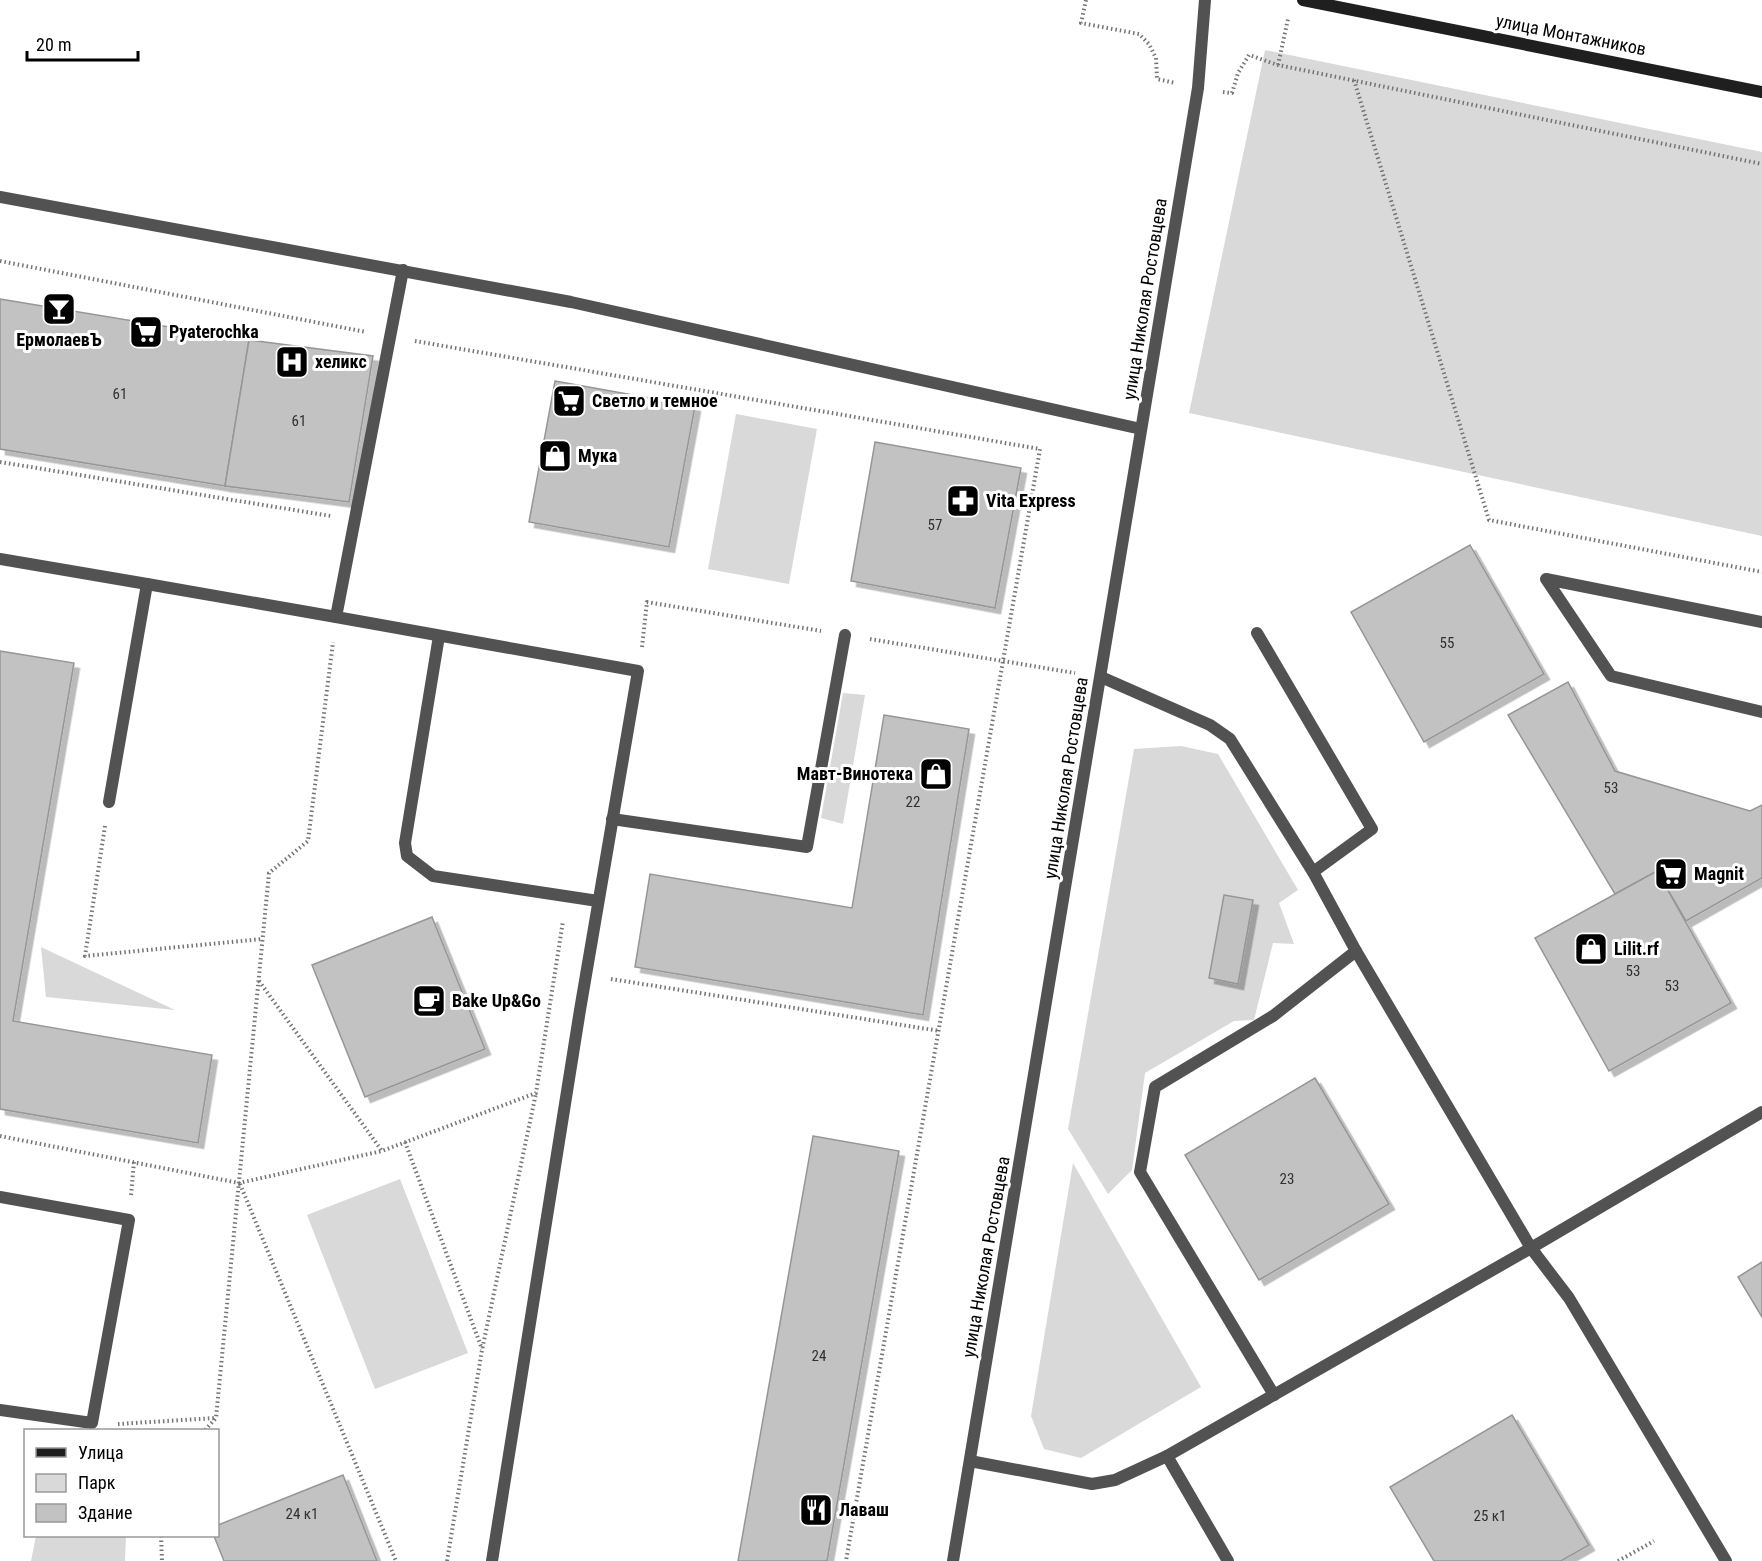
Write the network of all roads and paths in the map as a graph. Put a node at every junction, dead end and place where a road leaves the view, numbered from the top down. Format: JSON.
{"nodes":[{"id":1,"x":1205,"y":0,"type":"edge"},
{"id":2,"x":1303,"y":0,"type":"edge"},
{"id":3,"x":1290,"y":11,"type":"dead end"},
{"id":4,"x":1354,"y":80,"type":"junction"},
{"id":5,"x":1762,"y":92,"type":"edge"},
{"id":6,"x":1762,"y":164,"type":"edge"},
{"id":7,"x":0,"y":197,"type":"edge"},
{"id":8,"x":0,"y":261,"type":"edge"},
{"id":9,"x":403,"y":270,"type":"junction"},
{"id":10,"x":391,"y":336,"type":"junction"},
{"id":11,"x":1141,"y":429,"type":"junction"},
{"id":12,"x":0,"y":462,"type":"edge"},
{"id":13,"x":355,"y":520,"type":"junction"},
{"id":14,"x":0,"y":559,"type":"edge"},
{"id":15,"x":1762,"y":572,"type":"edge"},
{"id":16,"x":147,"y":584,"type":"junction"},
{"id":17,"x":336,"y":617,"type":"junction"},
{"id":18,"x":1762,"y":622,"type":"edge"},
{"id":19,"x":1257,"y":633,"type":"dead end"},
{"id":20,"x":845,"y":635,"type":"dead end"},
{"id":21,"x":439,"y":636,"type":"junction"},
{"id":22,"x":1101,"y":677,"type":"junction"},
{"id":23,"x":1762,"y":712,"type":"edge"},
{"id":24,"x":109,"y":802,"type":"joint"},
{"id":25,"x":612,"y":819,"type":"junction"},
{"id":26,"x":1313,"y":872,"type":"junction"},
{"id":27,"x":567,"y":896,"type":"junction"},
{"id":28,"x":598,"y":901,"type":"junction"},
{"id":29,"x":262,"y":939,"type":"junction"},
{"id":30,"x":1356,"y":951,"type":"junction"},
{"id":31,"x":586,"y":975,"type":"junction"},
{"id":32,"x":258,"y":981,"type":"junction"},
{"id":33,"x":940,"y":1031,"type":"junction"},
{"id":34,"x":536,"y":1093,"type":"junction"},
{"id":35,"x":1762,"y":1112,"type":"edge"},
{"id":36,"x":0,"y":1136,"type":"edge"},
{"id":37,"x":405,"y":1142,"type":"junction"},
{"id":38,"x":382,"y":1151,"type":"junction"},
{"id":39,"x":134,"y":1162,"type":"junction"},
{"id":40,"x":239,"y":1183,"type":"junction"},
{"id":41,"x":0,"y":1197,"type":"edge"},
{"id":42,"x":129,"y":1220,"type":"junction"},
{"id":43,"x":1531,"y":1248,"type":"junction"},
{"id":44,"x":483,"y":1350,"type":"junction"},
{"id":45,"x":1274,"y":1395,"type":"junction"},
{"id":46,"x":0,"y":1410,"type":"edge"},
{"id":47,"x":207,"y":1429,"type":"edge"},
{"id":48,"x":1167,"y":1456,"type":"junction"},
{"id":49,"x":970,"y":1461,"type":"junction"},
{"id":50,"x":161,"y":1537,"type":"edge"},
{"id":51,"x":1654,"y":1541,"type":"dead end"},
{"id":52,"x":162,"y":1561,"type":"edge"},
{"id":53,"x":396,"y":1561,"type":"edge"},
{"id":54,"x":447,"y":1561,"type":"edge"},
{"id":55,"x":492,"y":1561,"type":"edge"},
{"id":56,"x":846,"y":1561,"type":"edge"},
{"id":57,"x":953,"y":1561,"type":"edge"},
{"id":58,"x":1228,"y":1561,"type":"edge"},
{"id":59,"x":1618,"y":1561,"type":"edge"},
{"id":60,"x":1726,"y":1561,"type":"edge"}],
"edges":[{"from":1,"to":11,"type":"street","name":"улица Николая Ростовцева"},
{"from":2,"to":5,"type":"main road","name":"улица Монтажников"},
{"from":3,"to":4,"type":"path"},
{"from":4,"to":6,"type":"path"},
{"from":4,"to":15,"type":"path"},
{"from":7,"to":9,"type":"street"},
{"from":8,"to":10,"type":"path"},
{"from":9,"to":10,"type":"street"},
{"from":9,"to":11,"type":"street"},
{"from":10,"to":13,"type":"street"},
{"from":10,"to":33,"type":"path"},
{"from":11,"to":22,"type":"street","name":"улица Николая Ростовцева"},
{"from":12,"to":13,"type":"path"},
{"from":13,"to":17,"type":"street"},
{"from":14,"to":16,"type":"street"},
{"from":16,"to":17,"type":"street"},
{"from":16,"to":24,"type":"street"},
{"from":17,"to":21,"type":"street"},
{"from":17,"to":29,"type":"path"},
{"from":18,"to":23,"type":"street"},
{"from":19,"to":26,"type":"street"},
{"from":20,"to":25,"type":"street"},
{"from":21,"to":25,"type":"street"},
{"from":21,"to":27,"type":"street"},
{"from":22,"to":26,"type":"street"},
{"from":22,"to":49,"type":"street","name":"улица Николая Ростовцева"},
{"from":24,"to":29,"type":"path"},
{"from":25,"to":28,"type":"street"},
{"from":26,"to":30,"type":"street"},
{"from":27,"to":28,"type":"street"},
{"from":27,"to":34,"type":"path"},
{"from":28,"to":31,"type":"street"},
{"from":29,"to":32,"type":"path"},
{"from":30,"to":43,"type":"street"},
{"from":30,"to":45,"type":"street"},
{"from":31,"to":33,"type":"path"},
{"from":31,"to":55,"type":"street"},
{"from":32,"to":38,"type":"path"},
{"from":32,"to":40,"type":"path"},
{"from":33,"to":56,"type":"path"},
{"from":34,"to":37,"type":"path"},
{"from":34,"to":44,"type":"path"},
{"from":35,"to":43,"type":"street"},
{"from":36,"to":39,"type":"path"},
{"from":37,"to":38,"type":"path"},
{"from":37,"to":44,"type":"path"},
{"from":38,"to":40,"type":"path"},
{"from":39,"to":40,"type":"path"},
{"from":39,"to":42,"type":"path"},
{"from":40,"to":47,"type":"path"},
{"from":40,"to":53,"type":"path"},
{"from":41,"to":42,"type":"street"},
{"from":42,"to":46,"type":"street"},
{"from":43,"to":45,"type":"street"},
{"from":43,"to":60,"type":"street"},
{"from":44,"to":54,"type":"path"},
{"from":45,"to":48,"type":"street"},
{"from":48,"to":49,"type":"street"},
{"from":48,"to":58,"type":"street"},
{"from":49,"to":57,"type":"street","name":"улица Николая Ростовцева"},
{"from":50,"to":52,"type":"path"},
{"from":51,"to":59,"type":"path"}]}
